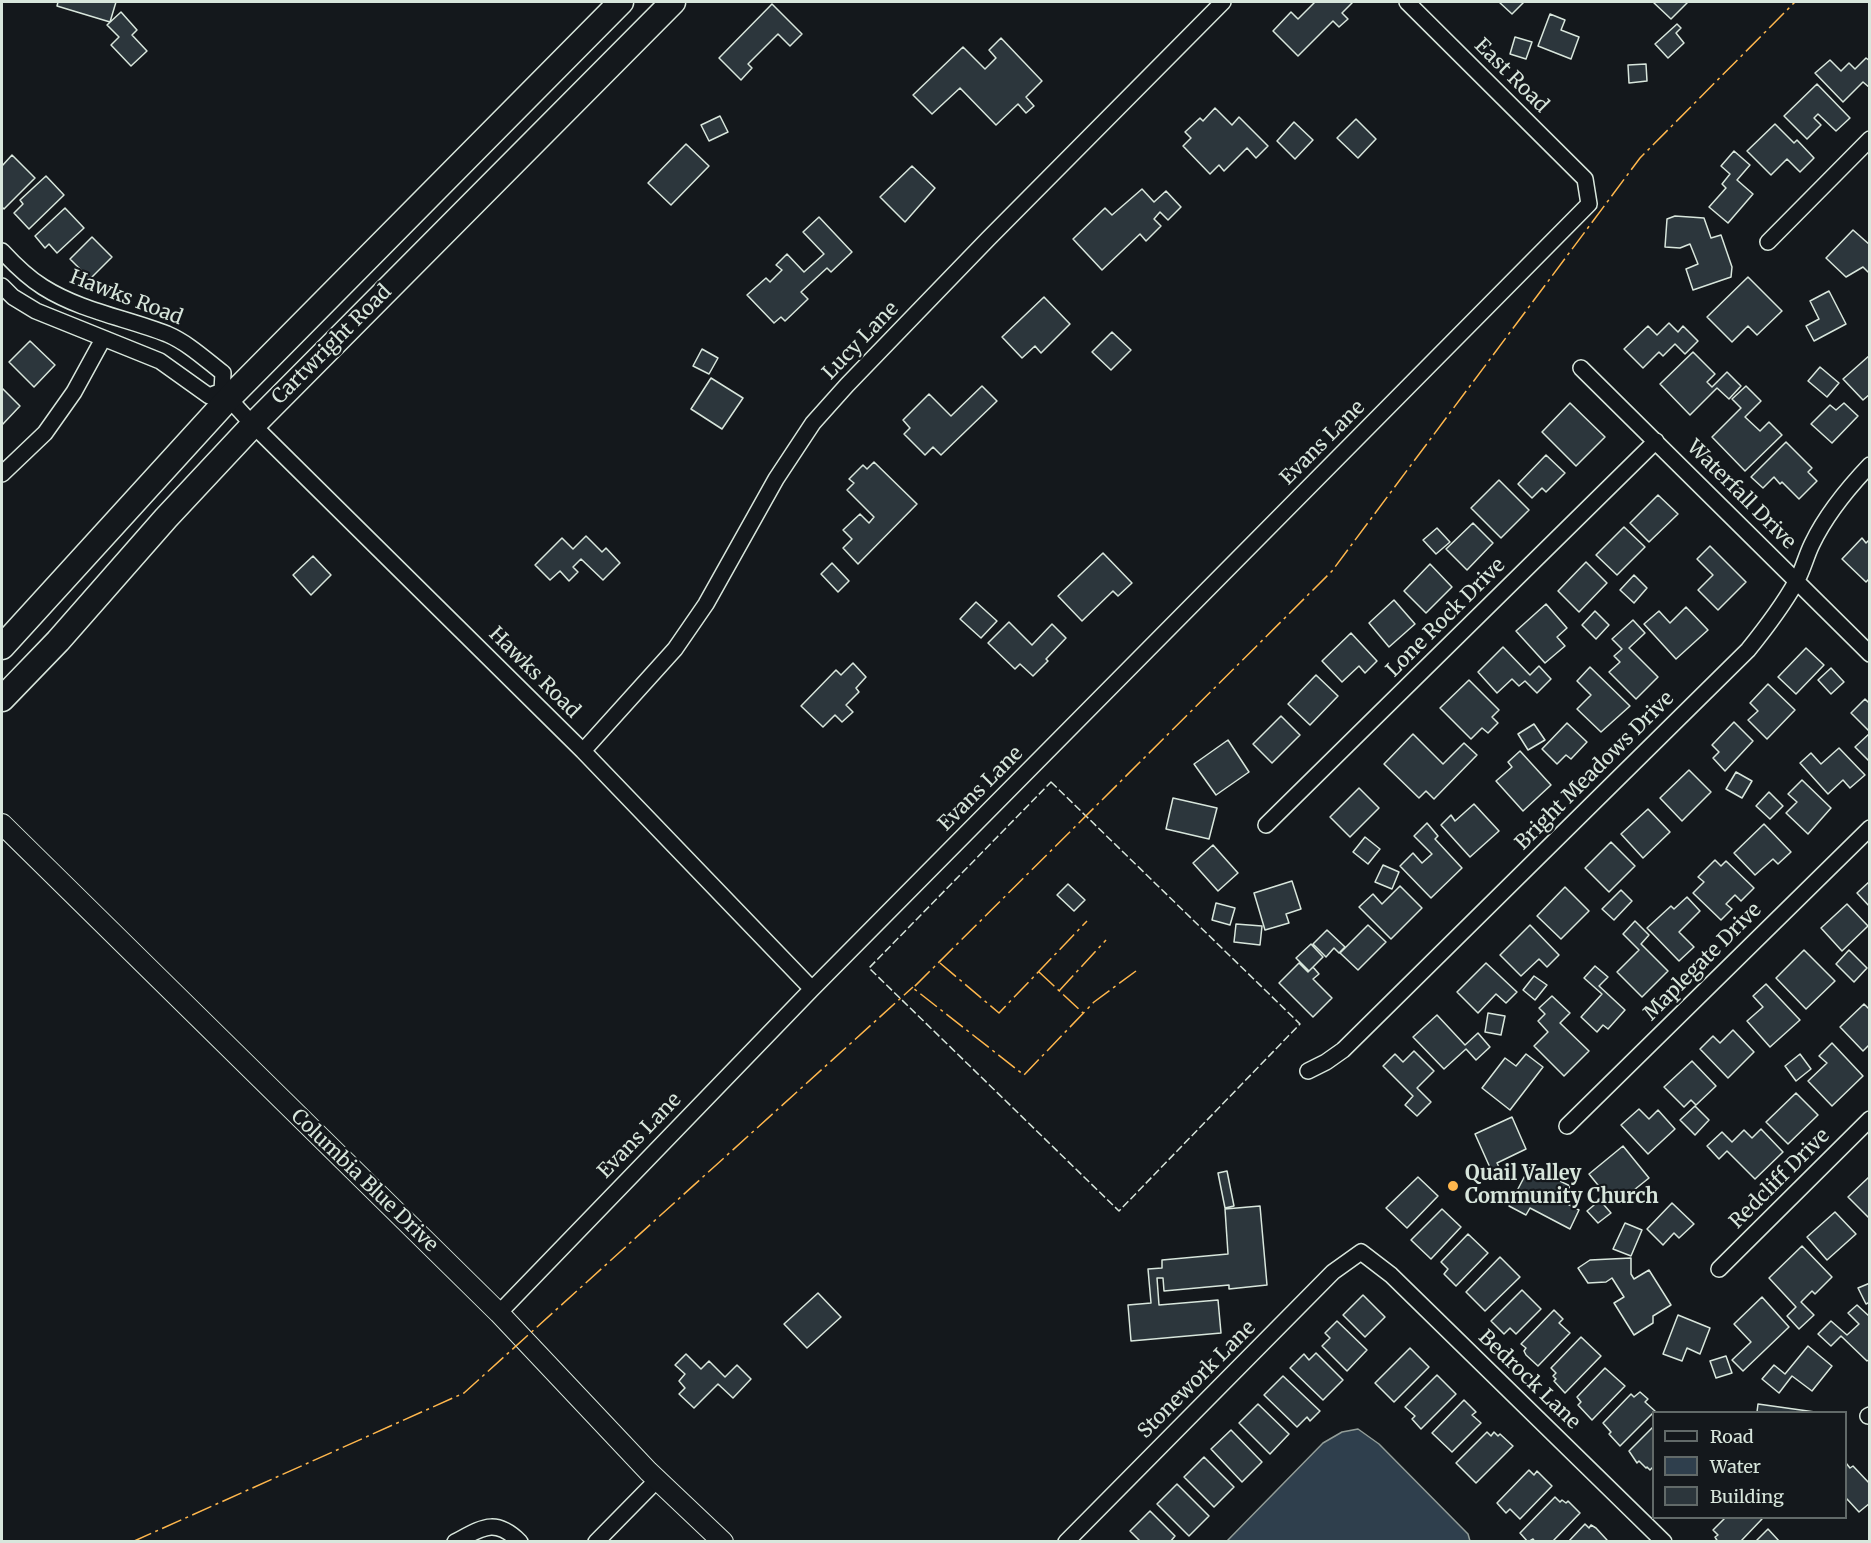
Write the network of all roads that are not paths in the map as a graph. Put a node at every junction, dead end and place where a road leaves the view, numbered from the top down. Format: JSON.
{"nodes":[{"id":1,"x":621,"y":2,"type":"edge"},
{"id":2,"x":673,"y":2,"type":"edge"},
{"id":3,"x":1223,"y":2,"type":"edge"},
{"id":4,"x":1407,"y":2,"type":"edge"},
{"id":5,"x":591,"y":31,"type":"junction"},
{"id":6,"x":619,"y":56,"type":"junction"},
{"id":7,"x":1869,"y":139,"type":"edge"},
{"id":8,"x":1584,"y":179,"type":"joint"},
{"id":9,"x":1767,"y":242,"type":"dead end"},
{"id":10,"x":2,"y":251,"type":"edge"},
{"id":11,"x":2,"y":286,"type":"edge"},
{"id":12,"x":103,"y":339,"type":"junction"},
{"id":13,"x":1581,"y":368,"type":"dead end"},
{"id":14,"x":225,"y":395,"type":"junction"},
{"id":15,"x":253,"y":425,"type":"junction"},
{"id":16,"x":1656,"y":441,"type":"junction"},
{"id":17,"x":1869,"y":465,"type":"edge"},
{"id":18,"x":2,"y":474,"type":"edge"},
{"id":19,"x":1797,"y":580,"type":"junction"},
{"id":20,"x":2,"y":647,"type":"edge"},
{"id":21,"x":1869,"y":654,"type":"edge"},
{"id":22,"x":2,"y":699,"type":"edge"},
{"id":23,"x":583,"y":752,"type":"junction"},
{"id":24,"x":2,"y":824,"type":"edge"},
{"id":25,"x":1266,"y":825,"type":"dead end"},
{"id":26,"x":1869,"y":828,"type":"edge"},
{"id":27,"x":812,"y":989,"type":"junction"},
{"id":28,"x":1308,"y":1071,"type":"dead end"},
{"id":29,"x":1869,"y":1119,"type":"edge"},
{"id":30,"x":1567,"y":1126,"type":"dead end"},
{"id":31,"x":1361,"y":1252,"type":"joint"},
{"id":32,"x":1719,"y":1269,"type":"dead end"},
{"id":33,"x":498,"y":1313,"type":"junction"},
{"id":34,"x":657,"y":1480,"type":"junction"},
{"id":35,"x":455,"y":1542,"type":"edge"},
{"id":36,"x":520,"y":1542,"type":"edge"},
{"id":37,"x":596,"y":1542,"type":"edge"},
{"id":38,"x":723,"y":1542,"type":"edge"},
{"id":39,"x":1066,"y":1542,"type":"edge"},
{"id":40,"x":1664,"y":1542,"type":"edge"}],
"edges":[{"from":1,"to":5,"type":"main road","name":"Cartwright Road"},
{"from":2,"to":6,"type":"main road","name":"Cartwright Road"},
{"from":3,"to":23,"type":"street","name":"Lucy Lane"},
{"from":4,"to":8,"type":"street","name":"East Road"},
{"from":5,"to":6,"type":"main road"},
{"from":5,"to":14,"type":"main road","name":"Cartwright Road"},
{"from":6,"to":15,"type":"main road","name":"Cartwright Road"},
{"from":7,"to":9,"type":"street"},
{"from":8,"to":27,"type":"street","name":"Evans Lane"},
{"from":10,"to":14,"type":"street","name":"Hawks Road"},
{"from":11,"to":12,"type":"street"},
{"from":12,"to":14,"type":"street"},
{"from":12,"to":18,"type":"street"},
{"from":13,"to":16,"type":"street","name":"Waterfall Drive"},
{"from":14,"to":15,"type":"street","name":"Hawks Road"},
{"from":14,"to":20,"type":"main road","name":"Cartwright Road"},
{"from":15,"to":22,"type":"main road","name":"Cartwright Road"},
{"from":15,"to":23,"type":"street","name":"Hawks Road"},
{"from":16,"to":19,"type":"street","name":"Waterfall Drive"},
{"from":16,"to":25,"type":"street","name":"Lone Rock Drive"},
{"from":17,"to":19,"type":"street","name":"Bright Meadows Drive"},
{"from":19,"to":21,"type":"street","name":"Waterfall Drive"},
{"from":19,"to":28,"type":"street","name":"Bright Meadows Drive"},
{"from":23,"to":27,"type":"street","name":"Hawks Road"},
{"from":24,"to":33,"type":"street","name":"Columbia Blue Drive"},
{"from":26,"to":30,"type":"street","name":"Maplegate Drive"},
{"from":27,"to":33,"type":"street","name":"Evans Lane"},
{"from":29,"to":32,"type":"street","name":"Redcliff Drive"},
{"from":31,"to":39,"type":"street","name":"Stonework Lane"},
{"from":31,"to":40,"type":"street","name":"Bedrock Lane"},
{"from":33,"to":34,"type":"street","name":"Columbia Blue Drive"},
{"from":34,"to":37,"type":"street"},
{"from":34,"to":38,"type":"street","name":"Columbia Blue Drive"},
{"from":35,"to":36,"type":"street"}]}
